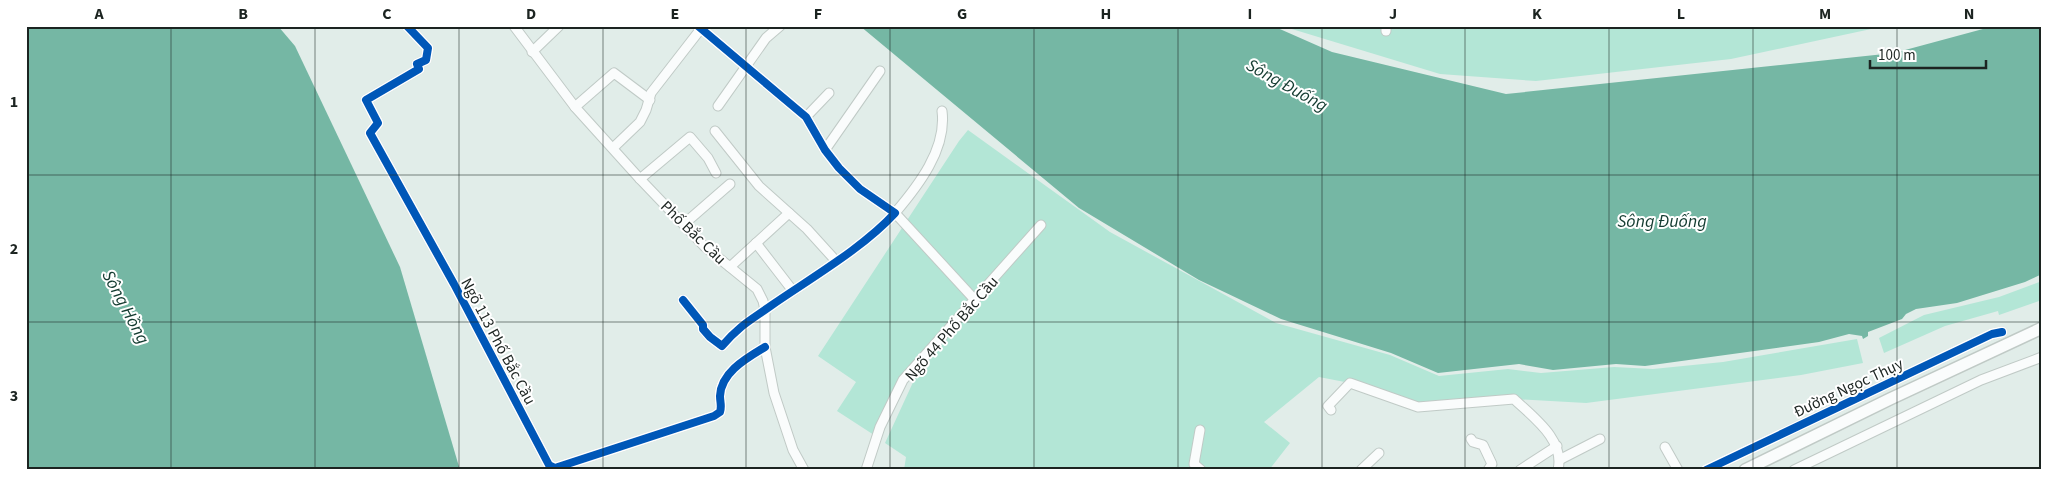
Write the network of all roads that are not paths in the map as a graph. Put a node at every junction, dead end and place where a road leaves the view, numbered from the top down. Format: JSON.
{"nodes":[{"id":1,"x":407,"y":26,"type":"edge"},
{"id":2,"x":514,"y":26,"type":"edge"},
{"id":3,"x":559,"y":26,"type":"edge"},
{"id":4,"x":780,"y":26,"type":"edge"},
{"id":5,"x":701,"y":27,"type":"edge"},
{"id":6,"x":532,"y":52,"type":"junction"},
{"id":7,"x":746,"y":67,"type":"junction"},
{"id":8,"x":880,"y":71,"type":"dead end"},
{"id":9,"x":828,"y":93,"type":"dead end"},
{"id":10,"x":650,"y":100,"type":"junction"},
{"id":11,"x":718,"y":106,"type":"dead end"},
{"id":12,"x":575,"y":108,"type":"junction"},
{"id":13,"x":942,"y":111,"type":"dead end"},
{"id":14,"x":806,"y":117,"type":"junction"},
{"id":15,"x":715,"y":131,"type":"dead end"},
{"id":16,"x":614,"y":147,"type":"junction"},
{"id":17,"x":825,"y":150,"type":"junction"},
{"id":18,"x":716,"y":173,"type":"dead end"},
{"id":19,"x":640,"y":179,"type":"junction"},
{"id":20,"x":730,"y":184,"type":"dead end"},
{"id":21,"x":788,"y":213,"type":"junction"},
{"id":22,"x":894,"y":213,"type":"junction"},
{"id":23,"x":684,"y":224,"type":"junction"},
{"id":24,"x":1041,"y":225,"type":"dead end"},
{"id":25,"x":756,"y":243,"type":"junction"},
{"id":26,"x":836,"y":260,"type":"junction"},
{"id":27,"x":730,"y":267,"type":"junction"},
{"id":28,"x":792,"y":291,"type":"junction"},
{"id":29,"x":683,"y":300,"type":"dead end"},
{"id":30,"x":975,"y":300,"type":"junction"},
{"id":31,"x":765,"y":310,"type":"junction"},
{"id":32,"x":2042,"y":328,"type":"edge"},
{"id":33,"x":2002,"y":332,"type":"dead end"},
{"id":34,"x":764,"y":346,"type":"junction"},
{"id":35,"x":2042,"y":357,"type":"edge"},
{"id":36,"x":1332,"y":410,"type":"dead end"},
{"id":37,"x":1200,"y":430,"type":"dead end"},
{"id":38,"x":1471,"y":439,"type":"dead end"},
{"id":39,"x":1600,"y":439,"type":"dead end"},
{"id":40,"x":1557,"y":446,"type":"junction"},
{"id":41,"x":1665,"y":447,"type":"dead end"},
{"id":42,"x":1783,"y":452,"type":"junction"},
{"id":43,"x":1379,"y":453,"type":"dead end"},
{"id":44,"x":1561,"y":459,"type":"junction"},
{"id":45,"x":804,"y":470,"type":"edge"},
{"id":46,"x":866,"y":470,"type":"edge"},
{"id":47,"x":1202,"y":470,"type":"edge"},
{"id":48,"x":1361,"y":470,"type":"edge"},
{"id":49,"x":1488,"y":470,"type":"edge"},
{"id":50,"x":1520,"y":470,"type":"edge"},
{"id":51,"x":1558,"y":470,"type":"edge"},
{"id":52,"x":1678,"y":470,"type":"edge"},
{"id":53,"x":1706,"y":470,"type":"edge"},
{"id":54,"x":1745,"y":470,"type":"edge"},
{"id":55,"x":1757,"y":470,"type":"edge"},
{"id":56,"x":1794,"y":470,"type":"edge"}],
"edges":[{"from":1,"to":34,"type":"street","name":"Ngõ 113 Phố Bắc Cầu"},
{"from":2,"to":6,"type":"street","name":"Phố Bắc Cầu"},
{"from":3,"to":6,"type":"street"},
{"from":4,"to":7,"type":"street"},
{"from":5,"to":7,"type":"street"},
{"from":5,"to":10,"type":"street"},
{"from":6,"to":12,"type":"street","name":"Phố Bắc Cầu"},
{"from":7,"to":11,"type":"street"},
{"from":7,"to":14,"type":"street"},
{"from":8,"to":17,"type":"street"},
{"from":9,"to":14,"type":"street"},
{"from":10,"to":12,"type":"street"},
{"from":10,"to":16,"type":"street"},
{"from":12,"to":16,"type":"street","name":"Phố Bắc Cầu"},
{"from":13,"to":22,"type":"street"},
{"from":14,"to":17,"type":"street"},
{"from":15,"to":21,"type":"street"},
{"from":16,"to":19,"type":"street","name":"Phố Bắc Cầu"},
{"from":17,"to":22,"type":"street"},
{"from":18,"to":19,"type":"street"},
{"from":19,"to":23,"type":"street","name":"Phố Bắc Cầu"},
{"from":20,"to":23,"type":"street"},
{"from":21,"to":25,"type":"street"},
{"from":21,"to":26,"type":"street"},
{"from":22,"to":26,"type":"street"},
{"from":22,"to":30,"type":"street"},
{"from":23,"to":27,"type":"street","name":"Phố Bắc Cầu"},
{"from":24,"to":30,"type":"street","name":"Ngõ 44 Phố Bắc Cầu"},
{"from":25,"to":27,"type":"street"},
{"from":25,"to":28,"type":"street"},
{"from":26,"to":28,"type":"street"},
{"from":27,"to":31,"type":"street","name":"Phố Bắc Cầu"},
{"from":28,"to":31,"type":"street"},
{"from":29,"to":31,"type":"street"},
{"from":30,"to":46,"type":"street","name":"Ngõ 44 Phố Bắc Cầu"},
{"from":31,"to":34,"type":"street","name":"Phố Bắc Cầu"},
{"from":32,"to":42,"type":"main road","name":"Đường Ngọc Thụy"},
{"from":33,"to":53,"type":"street","name":"Đường Ngọc Thụy"},
{"from":34,"to":45,"type":"street","name":"Phố Bắc Cầu"},
{"from":35,"to":56,"type":"street"},
{"from":36,"to":40,"type":"street"},
{"from":37,"to":47,"type":"street"},
{"from":38,"to":49,"type":"street"},
{"from":39,"to":44,"type":"street"},
{"from":40,"to":44,"type":"street"},
{"from":40,"to":50,"type":"street"},
{"from":41,"to":52,"type":"street"},
{"from":42,"to":54,"type":"main road","name":"Đường Ngọc Thụy"},
{"from":42,"to":55,"type":"main road"},
{"from":43,"to":48,"type":"street"},
{"from":44,"to":51,"type":"street"}]}
